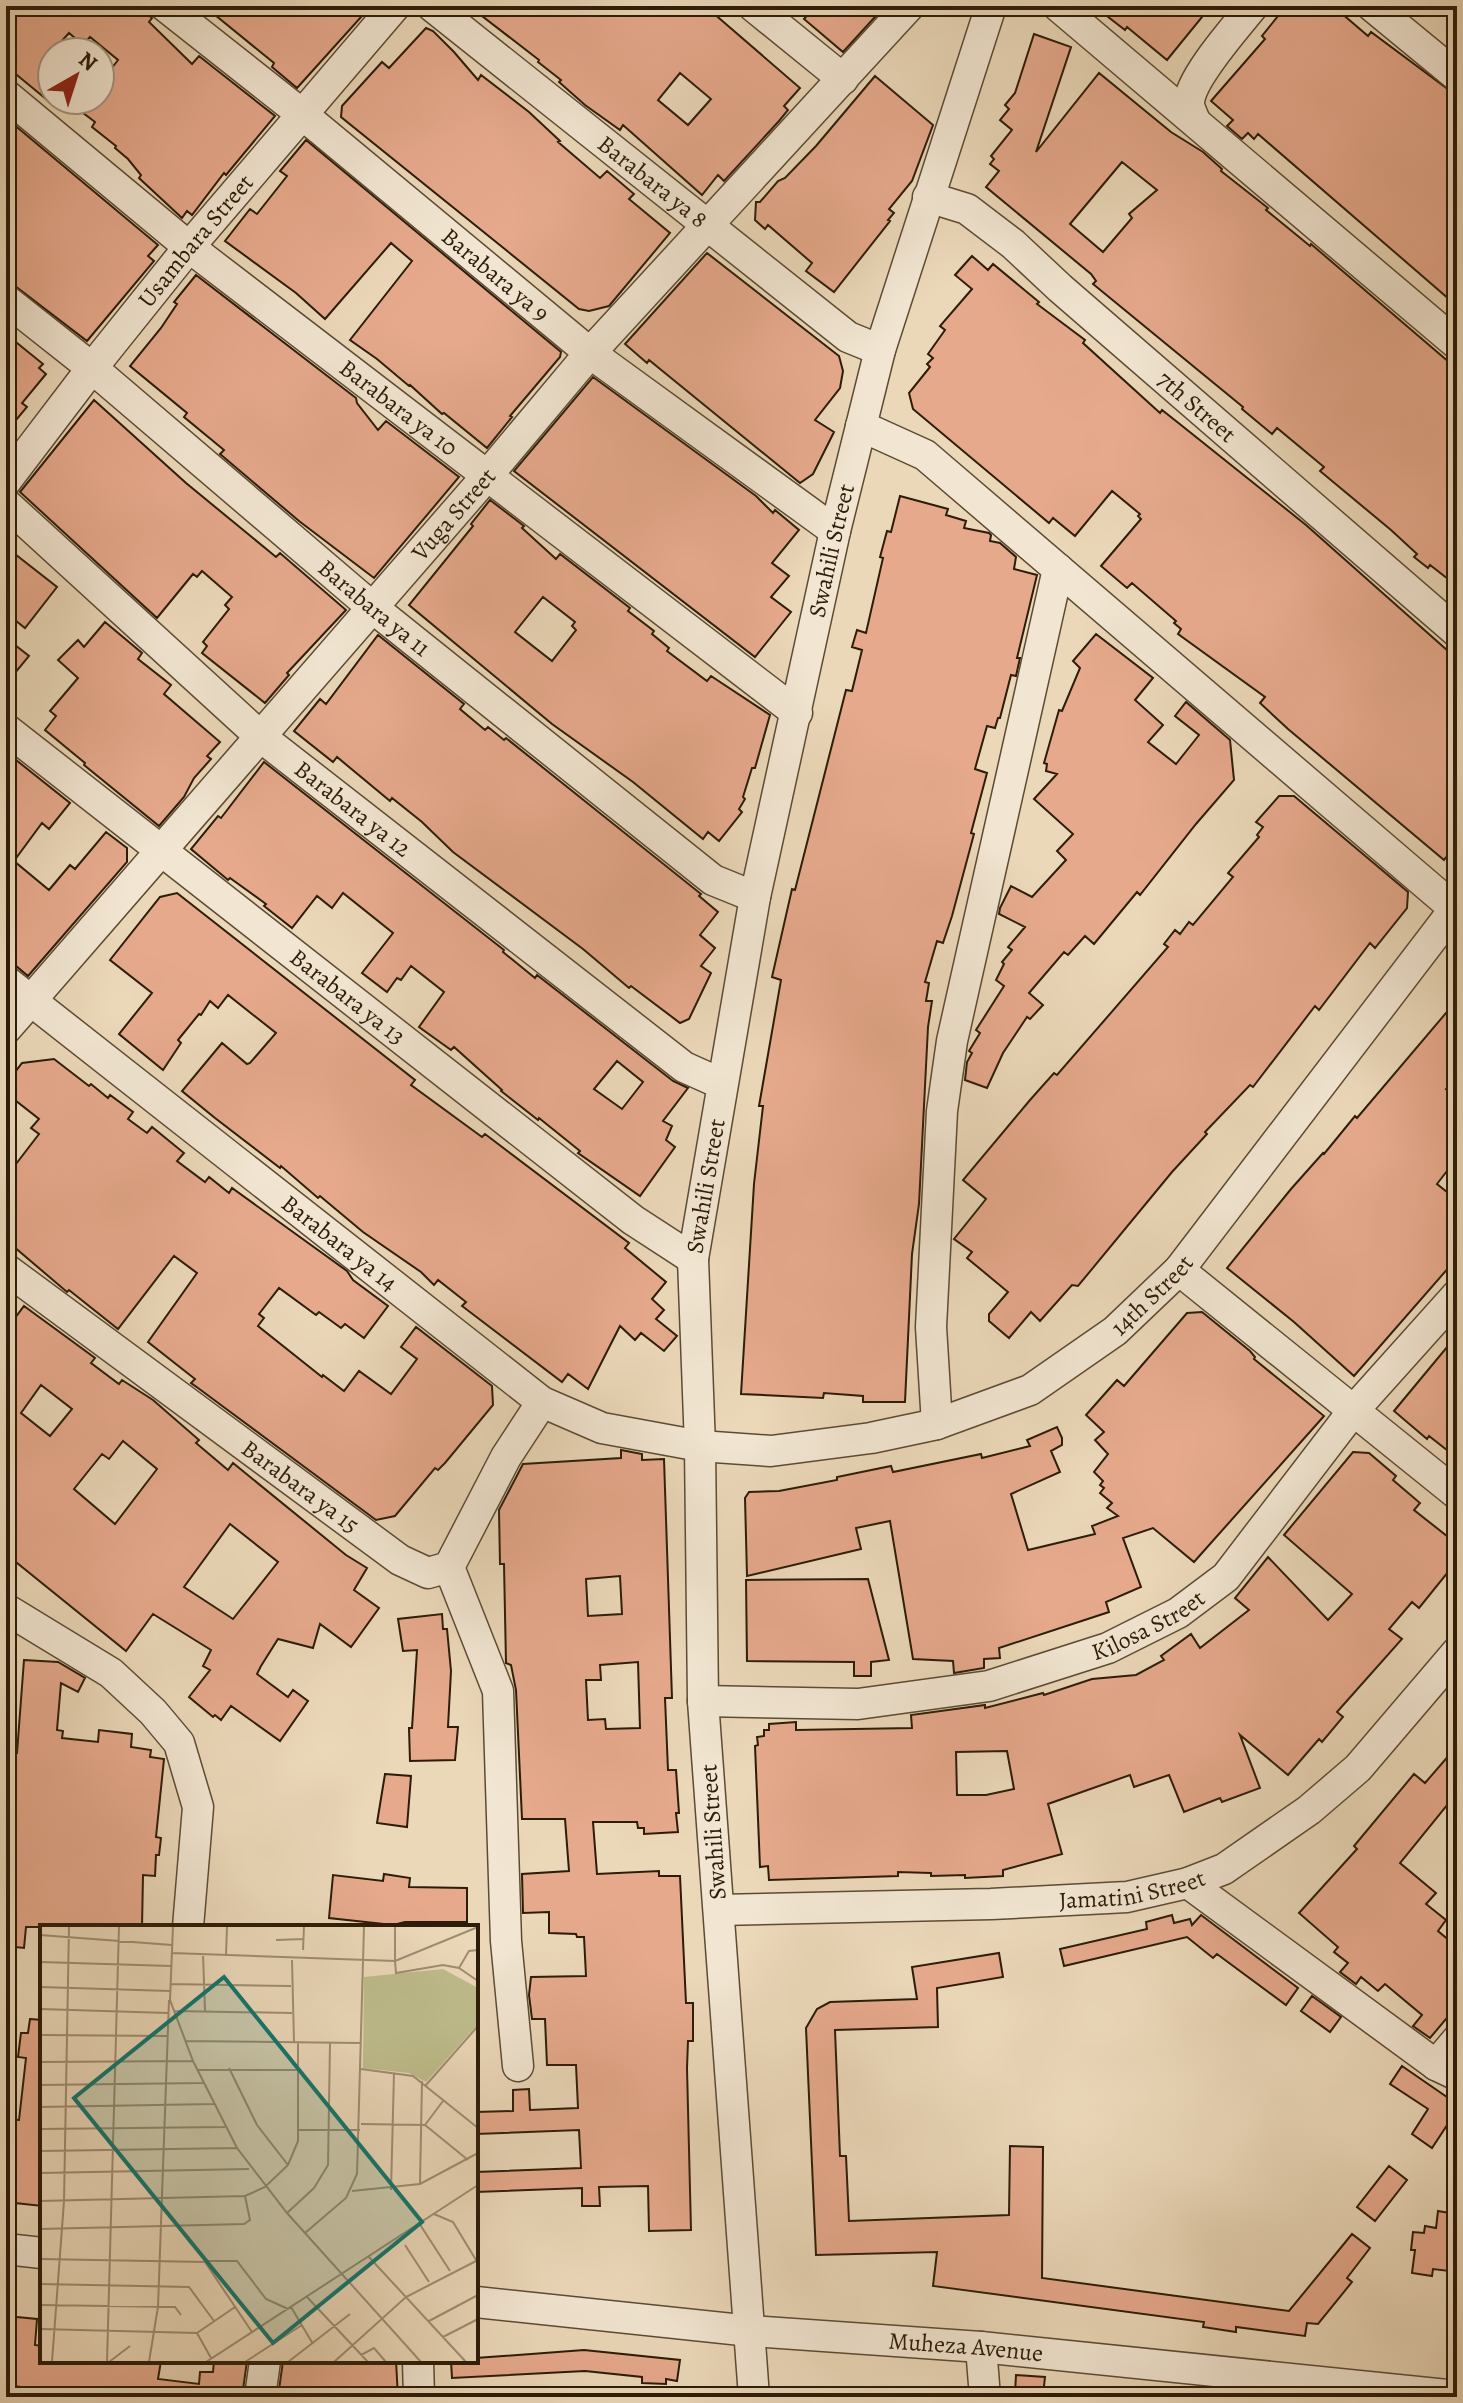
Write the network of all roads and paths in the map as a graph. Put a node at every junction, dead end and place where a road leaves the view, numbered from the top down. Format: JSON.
{"nodes":[{"id":1,"x":165,"y":6,"type":"edge"},
{"id":2,"x":395,"y":6,"type":"edge"},
{"id":3,"x":432,"y":6,"type":"edge"},
{"id":4,"x":753,"y":6,"type":"edge"},
{"id":5,"x":909,"y":6,"type":"edge"},
{"id":6,"x":991,"y":6,"type":"edge"},
{"id":7,"x":1058,"y":6,"type":"edge"},
{"id":8,"x":1253,"y":6,"type":"edge"},
{"id":9,"x":1372,"y":6,"type":"edge"},
{"id":10,"x":1457,"y":76,"type":"edge"},
{"id":11,"x":843,"y":79,"type":"junction"},
{"id":12,"x":6,"y":95,"type":"edge"},
{"id":13,"x":303,"y":115,"type":"junction"},
{"id":14,"x":1195,"y":121,"type":"junction"},
{"id":15,"x":928,"y":197,"type":"junction"},
{"id":16,"x":707,"y":227,"type":"junction"},
{"id":17,"x":189,"y":247,"type":"junction"},
{"id":18,"x":6,"y":300,"type":"edge"},
{"id":19,"x":1457,"y":344,"type":"edge"},
{"id":20,"x":880,"y":350,"type":"junction"},
{"id":21,"x":590,"y":353,"type":"junction"},
{"id":22,"x":92,"y":368,"type":"junction"},
{"id":23,"x":861,"y":426,"type":"junction"},
{"id":24,"x":486,"y":477,"type":"junction"},
{"id":25,"x":6,"y":481,"type":"edge"},
{"id":26,"x":6,"y":504,"type":"edge"},
{"id":27,"x":835,"y":531,"type":"junction"},
{"id":28,"x":1058,"y":569,"type":"junction"},
{"id":29,"x":373,"y":608,"type":"junction"},
{"id":30,"x":1457,"y":632,"type":"edge"},
{"id":31,"x":797,"y":713,"type":"junction"},
{"id":32,"x":6,"y":729,"type":"edge"},
{"id":33,"x":261,"y":737,"type":"junction"},
{"id":34,"x":161,"y":852,"type":"junction"},
{"id":35,"x":755,"y":897,"type":"junction"},
{"id":36,"x":1456,"y":908,"type":"edge"},
{"id":37,"x":6,"y":981,"type":"edge"},
{"id":38,"x":31,"y":1000,"type":"junction"},
{"id":39,"x":6,"y":1029,"type":"edge"},
{"id":40,"x":722,"y":1084,"type":"junction"},
{"id":41,"x":693,"y":1259,"type":"junction"},
{"id":42,"x":6,"y":1269,"type":"edge"},
{"id":43,"x":1179,"y":1270,"type":"junction"},
{"id":44,"x":1457,"y":1295,"type":"edge"},
{"id":45,"x":542,"y":1402,"type":"junction"},
{"id":46,"x":1353,"y":1411,"type":"junction"},
{"id":47,"x":937,"y":1424,"type":"junction"},
{"id":48,"x":700,"y":1446,"type":"junction"},
{"id":49,"x":1457,"y":1494,"type":"edge"},
{"id":50,"x":449,"y":1567,"type":"junction"},
{"id":51,"x":6,"y":1609,"type":"edge"},
{"id":52,"x":1457,"y":1652,"type":"edge"},
{"id":53,"x":703,"y":1701,"type":"junction"},
{"id":54,"x":1188,"y":1883,"type":"junction"},
{"id":55,"x":719,"y":1910,"type":"junction"},
{"id":56,"x":188,"y":1925,"type":"edge"},
{"id":57,"x":1457,"y":2040,"type":"edge"},
{"id":58,"x":518,"y":2066,"type":"dead end"},
{"id":59,"x":1446,"y":2070,"type":"edge"},
{"id":60,"x":6,"y":2249,"type":"edge"},
{"id":61,"x":40,"y":2253,"type":"edge"},
{"id":62,"x":478,"y":2302,"type":"edge"},
{"id":63,"x":751,"y":2331,"type":"junction"},
{"id":64,"x":981,"y":2347,"type":"junction"},
{"id":65,"x":265,"y":2363,"type":"edge"},
{"id":66,"x":418,"y":2363,"type":"edge"},
{"id":67,"x":1447,"y":2396,"type":"edge"},
{"id":68,"x":260,"y":2397,"type":"edge"},
{"id":69,"x":419,"y":2397,"type":"edge"},
{"id":70,"x":754,"y":2397,"type":"edge"},
{"id":71,"x":985,"y":2397,"type":"edge"}],
"edges":[{"from":1,"to":13,"type":"street","name":"Barabara ya 9"},
{"from":2,"to":13,"type":"street","name":"Usambara Street"},
{"from":3,"to":16,"type":"street","name":"Barabara ya 8"},
{"from":4,"to":11,"type":"street"},
{"from":5,"to":11,"type":"street","name":"Vuga Street"},
{"from":6,"to":15,"type":"street","name":"Swahili Street"},
{"from":7,"to":14,"type":"street"},
{"from":8,"to":14,"type":"street"},
{"from":9,"to":10,"type":"street"},
{"from":11,"to":16,"type":"street","name":"Vuga Street"},
{"from":12,"to":17,"type":"street","name":"Barabara ya 10"},
{"from":13,"to":17,"type":"street","name":"Usambara Street"},
{"from":13,"to":21,"type":"street","name":"Barabara ya 9"},
{"from":14,"to":19,"type":"street"},
{"from":15,"to":20,"type":"street","name":"Swahili Street"},
{"from":15,"to":30,"type":"street","name":"7th Street"},
{"from":16,"to":20,"type":"street","name":"Barabara ya 8"},
{"from":16,"to":21,"type":"street","name":"Vuga Street"},
{"from":17,"to":22,"type":"street","name":"Usambara Street"},
{"from":17,"to":24,"type":"street","name":"Barabara ya 10"},
{"from":18,"to":22,"type":"street","name":"Barabara ya 11"},
{"from":20,"to":23,"type":"street","name":"Swahili Street"},
{"from":21,"to":24,"type":"street","name":"Vuga Street"},
{"from":21,"to":27,"type":"street","name":"Barabara ya 9"},
{"from":22,"to":25,"type":"street","name":"Usambara Street"},
{"from":22,"to":29,"type":"street","name":"Barabara ya 11"},
{"from":23,"to":27,"type":"street","name":"Swahili Street"},
{"from":23,"to":28,"type":"street"},
{"from":24,"to":29,"type":"street","name":"Vuga Street"},
{"from":24,"to":31,"type":"street","name":"Barabara ya 10"},
{"from":26,"to":33,"type":"street","name":"Barabara ya 12"},
{"from":27,"to":31,"type":"street","name":"Swahili Street"},
{"from":28,"to":36,"type":"street"},
{"from":28,"to":47,"type":"street"},
{"from":29,"to":33,"type":"street","name":"Vuga Street"},
{"from":29,"to":35,"type":"street","name":"Barabara ya 11"},
{"from":31,"to":35,"type":"street","name":"Swahili Street"},
{"from":32,"to":34,"type":"street","name":"Barabara ya 13"},
{"from":33,"to":34,"type":"street","name":"Vuga Street"},
{"from":33,"to":40,"type":"street","name":"Barabara ya 12"},
{"from":34,"to":38,"type":"street","name":"Vuga Street"},
{"from":34,"to":41,"type":"street","name":"Barabara ya 13"},
{"from":35,"to":40,"type":"street","name":"Swahili Street"},
{"from":36,"to":43,"type":"street","name":"14th Street"},
{"from":37,"to":38,"type":"street","name":"Barabara ya 14"},
{"from":38,"to":39,"type":"street","name":"Vuga Street"},
{"from":38,"to":45,"type":"street","name":"Barabara ya 14"},
{"from":40,"to":41,"type":"street","name":"Swahili Street"},
{"from":41,"to":48,"type":"street","name":"Swahili Street"},
{"from":42,"to":50,"type":"street","name":"Barabara ya 15"},
{"from":43,"to":46,"type":"street"},
{"from":43,"to":47,"type":"street","name":"14th Street"},
{"from":44,"to":46,"type":"street","name":"Kilosa Street"},
{"from":45,"to":48,"type":"street","name":"Barabara ya 14"},
{"from":45,"to":50,"type":"street"},
{"from":46,"to":49,"type":"street"},
{"from":46,"to":53,"type":"street","name":"Kilosa Street"},
{"from":47,"to":48,"type":"street","name":"14th Street"},
{"from":48,"to":53,"type":"street","name":"Swahili Street"},
{"from":50,"to":58,"type":"street"},
{"from":51,"to":56,"type":"street"},
{"from":52,"to":54,"type":"street","name":"Jamatini Street"},
{"from":53,"to":55,"type":"street","name":"Swahili Street"},
{"from":54,"to":55,"type":"street","name":"Jamatini Street"},
{"from":54,"to":59,"type":"street"},
{"from":55,"to":63,"type":"street","name":"Swahili Street"},
{"from":57,"to":59,"type":"street"},
{"from":60,"to":61,"type":"street"},
{"from":62,"to":63,"type":"street","name":"Muheza Avenue"},
{"from":63,"to":64,"type":"street","name":"Muheza Avenue"},
{"from":63,"to":70,"type":"street","name":"Swahili Street"},
{"from":64,"to":67,"type":"street","name":"Muheza Avenue"},
{"from":64,"to":71,"type":"street"},
{"from":65,"to":68,"type":"street"},
{"from":66,"to":69,"type":"street"}]}
